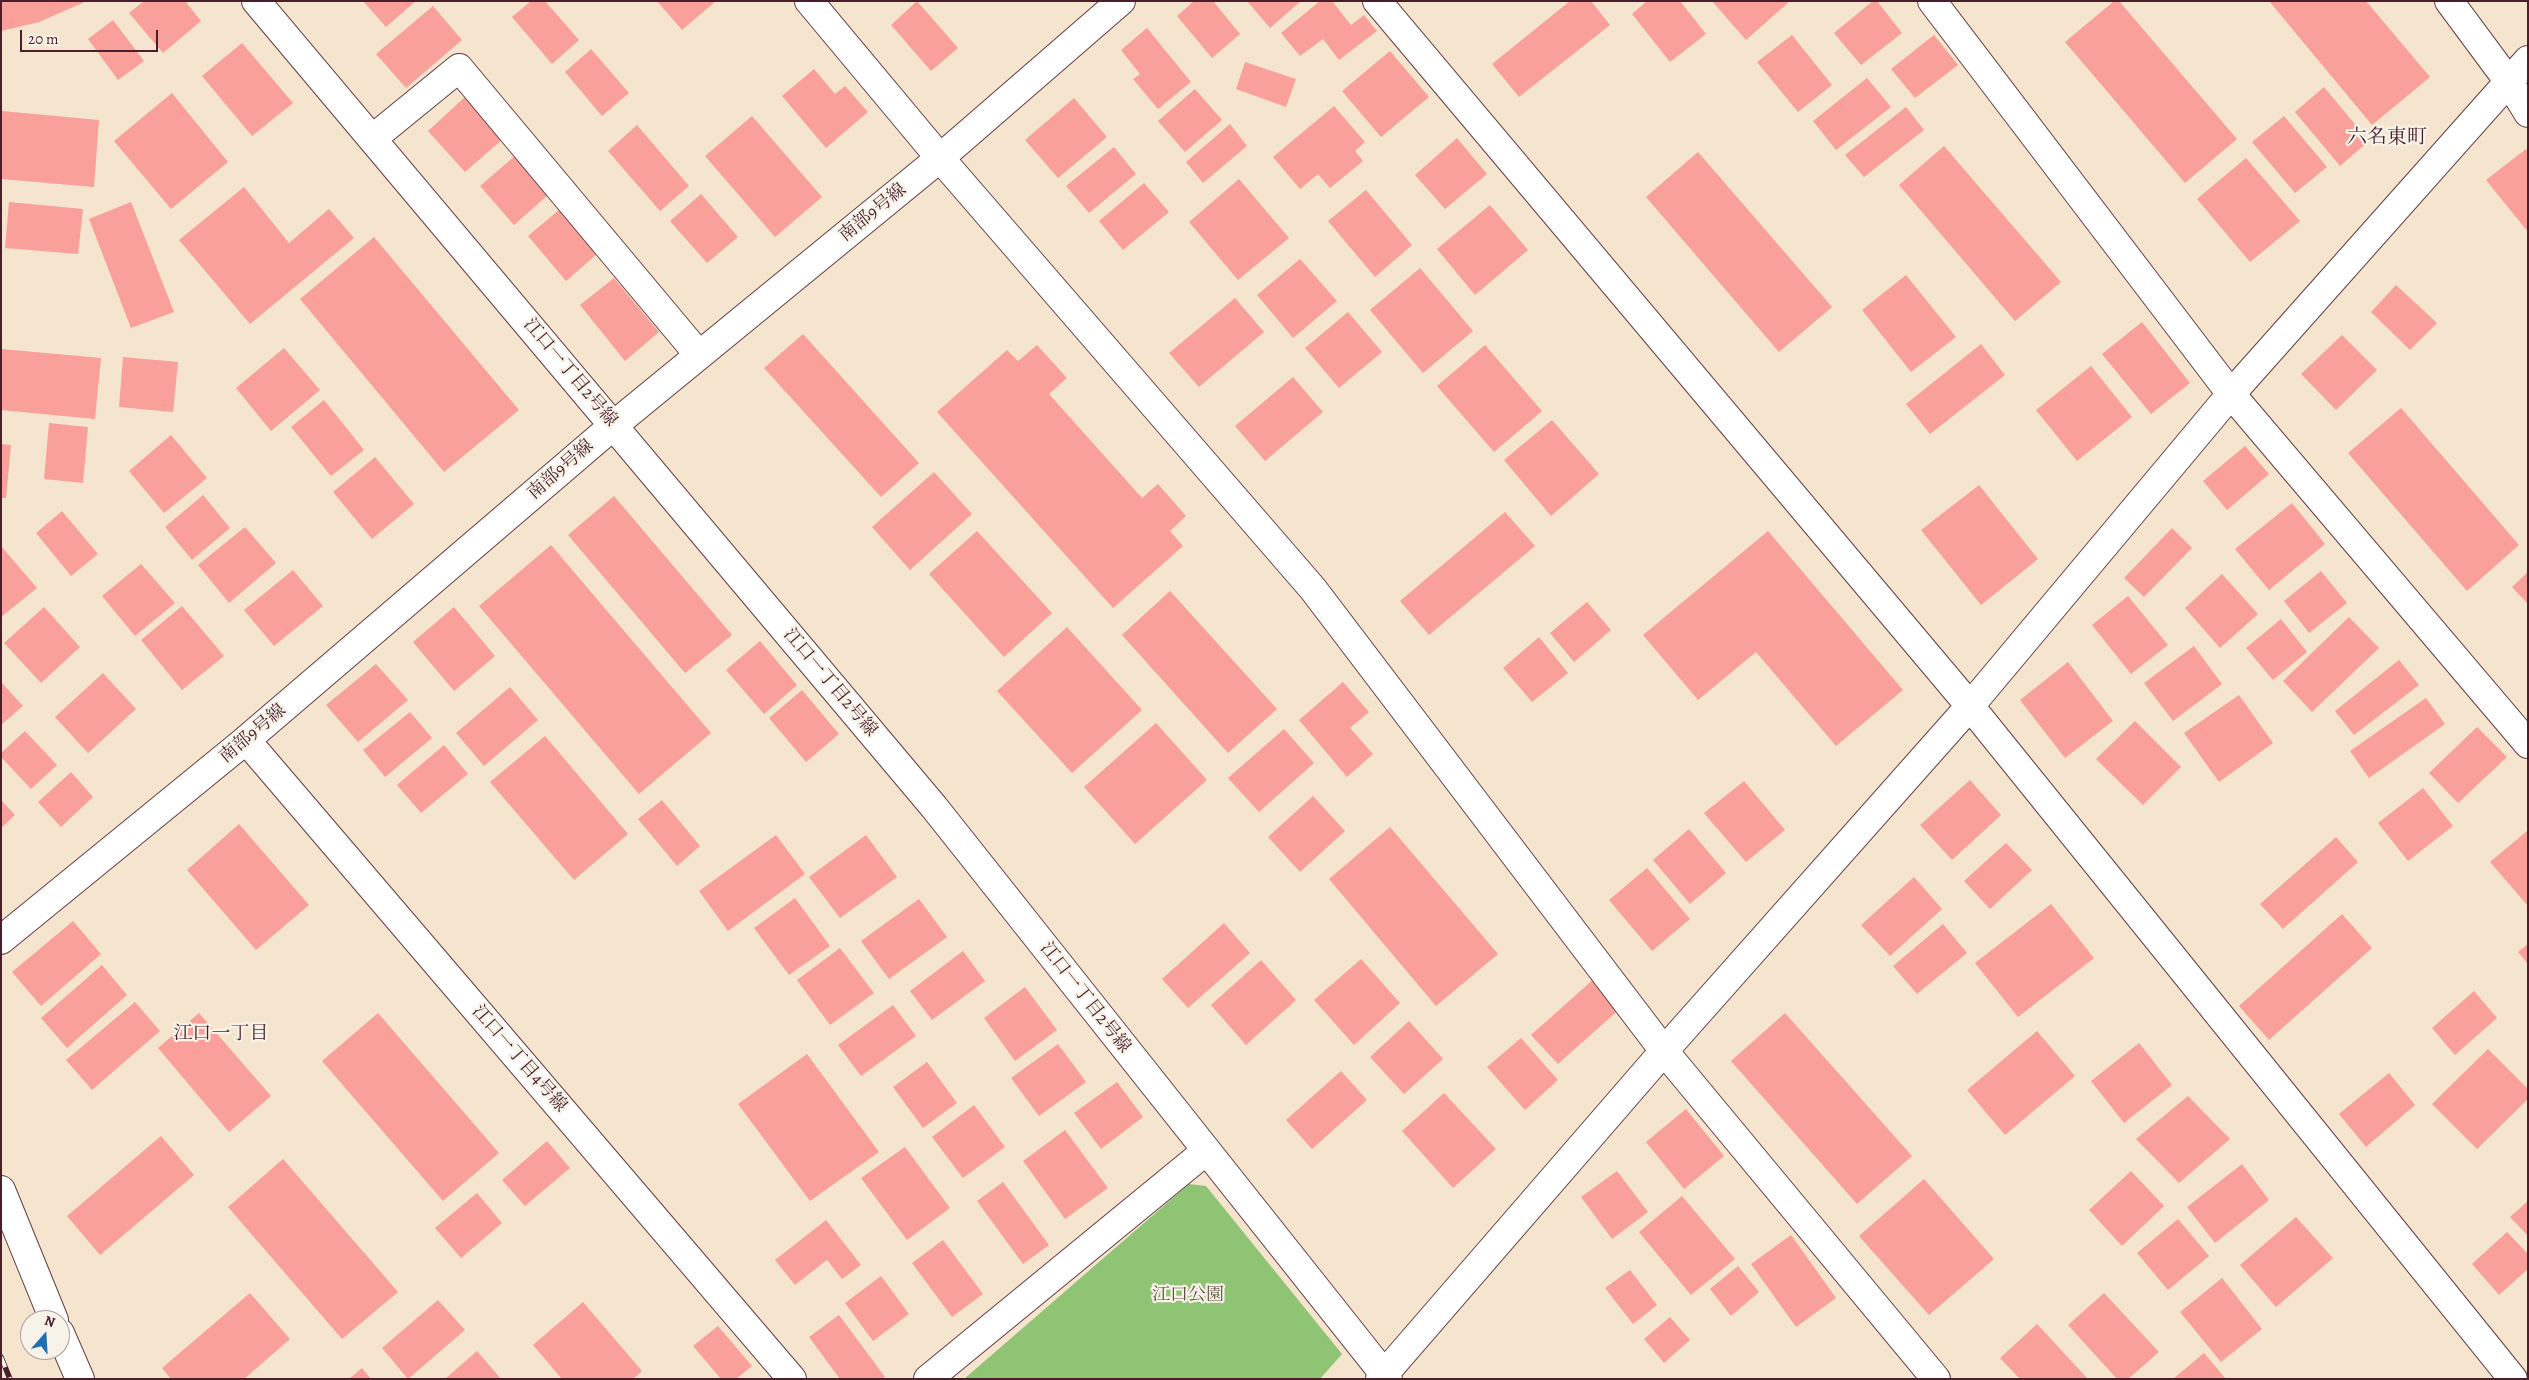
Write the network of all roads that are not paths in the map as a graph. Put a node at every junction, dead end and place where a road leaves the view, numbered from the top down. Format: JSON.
{"nodes":[{"id":1,"x":256,"y":1,"type":"edge"},
{"id":2,"x":809,"y":1,"type":"edge"},
{"id":3,"x":1121,"y":1,"type":"edge"},
{"id":4,"x":1377,"y":1,"type":"edge"},
{"id":5,"x":1932,"y":1,"type":"edge"},
{"id":6,"x":2449,"y":1,"type":"edge"},
{"id":7,"x":2528,"y":60,"type":"edge"},
{"id":8,"x":2510,"y":82,"type":"junction"},
{"id":9,"x":2528,"y":114,"type":"edge"},
{"id":10,"x":372,"y":139,"type":"junction"},
{"id":11,"x":940,"y":158,"type":"junction"},
{"id":12,"x":699,"y":355,"type":"junction"},
{"id":13,"x":2232,"y":394,"type":"junction"},
{"id":14,"x":614,"y":425,"type":"junction"},
{"id":15,"x":1970,"y":706,"type":"junction"},
{"id":16,"x":246,"y":740,"type":"junction"},
{"id":17,"x":2528,"y":744,"type":"edge"},
{"id":18,"x":1,"y":940,"type":"edge"},
{"id":19,"x":1664,"y":1051,"type":"junction"},
{"id":20,"x":1206,"y":1151,"type":"junction"},
{"id":21,"x":1,"y":1190,"type":"edge"},
{"id":22,"x":50,"y":1310,"type":"edge"},
{"id":23,"x":70,"y":1356,"type":"edge"},
{"id":24,"x":1384,"y":1377,"type":"edge"},
{"id":25,"x":80,"y":1379,"type":"edge"},
{"id":26,"x":792,"y":1379,"type":"edge"},
{"id":27,"x":928,"y":1379,"type":"edge"},
{"id":28,"x":1936,"y":1379,"type":"edge"},
{"id":29,"x":2513,"y":1379,"type":"edge"}],
"edges":[{"from":1,"to":10,"type":"street","name":"江口一丁目2号線"},
{"from":2,"to":11,"type":"street"},
{"from":3,"to":11,"type":"street","name":"南部9号線"},
{"from":4,"to":15,"type":"street"},
{"from":5,"to":13,"type":"street"},
{"from":6,"to":8,"type":"street"},
{"from":7,"to":8,"type":"street"},
{"from":8,"to":9,"type":"street"},
{"from":8,"to":13,"type":"street"},
{"from":10,"to":12,"type":"street"},
{"from":10,"to":14,"type":"street","name":"江口一丁目2号線"},
{"from":11,"to":12,"type":"street","name":"南部9号線"},
{"from":11,"to":19,"type":"street"},
{"from":12,"to":14,"type":"street","name":"南部9号線"},
{"from":13,"to":15,"type":"street"},
{"from":13,"to":17,"type":"street"},
{"from":14,"to":16,"type":"street","name":"南部9号線"},
{"from":14,"to":20,"type":"street","name":"江口一丁目2号線"},
{"from":15,"to":19,"type":"street"},
{"from":15,"to":29,"type":"street"},
{"from":16,"to":18,"type":"street","name":"南部9号線"},
{"from":16,"to":26,"type":"street","name":"江口一丁目4号線"},
{"from":19,"to":24,"type":"street"},
{"from":19,"to":28,"type":"street"},
{"from":20,"to":24,"type":"street","name":"江口一丁目2号線"},
{"from":20,"to":27,"type":"street"},
{"from":21,"to":22,"type":"street"},
{"from":23,"to":25,"type":"street"}]}
